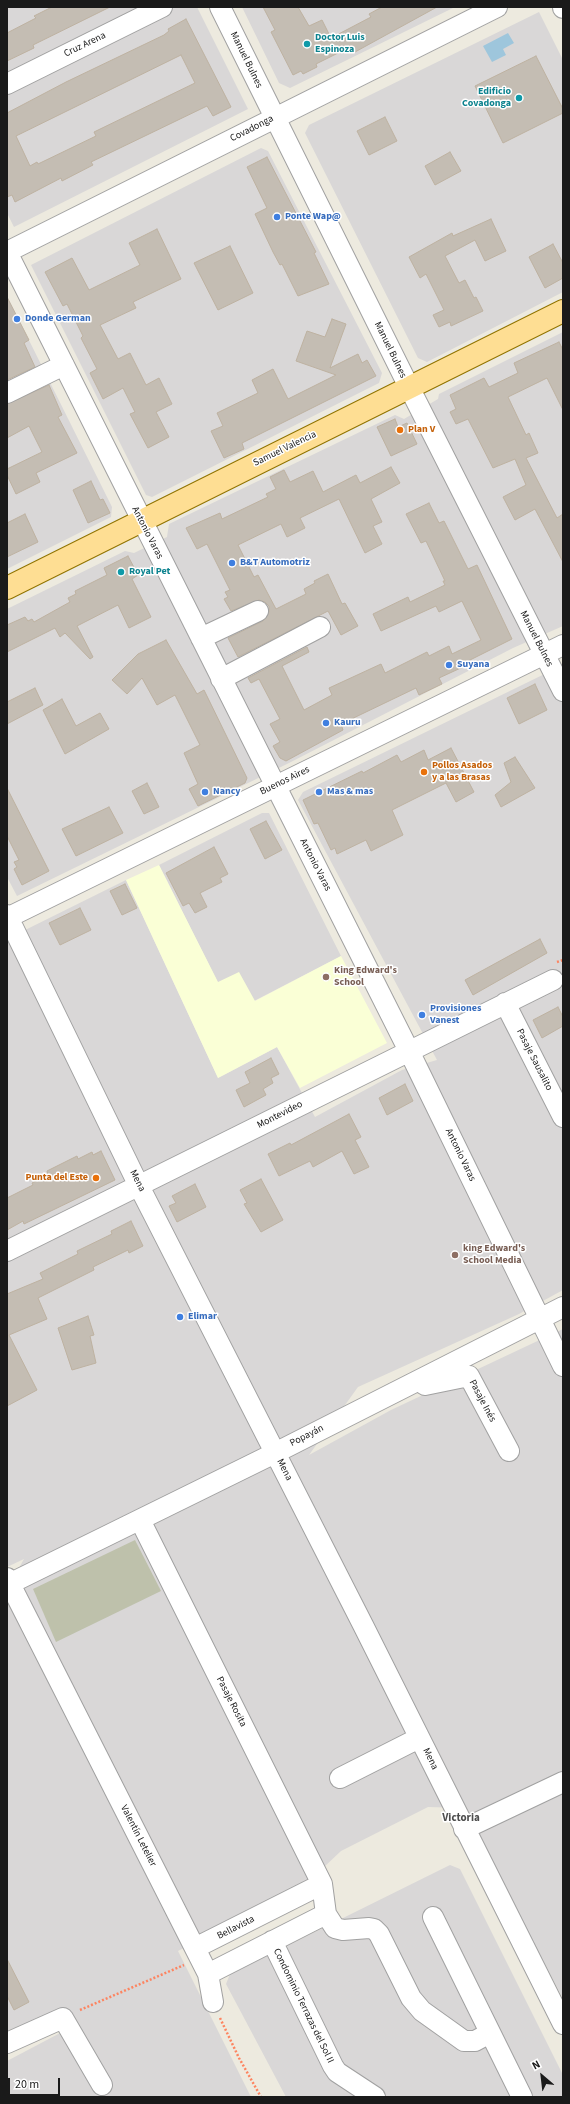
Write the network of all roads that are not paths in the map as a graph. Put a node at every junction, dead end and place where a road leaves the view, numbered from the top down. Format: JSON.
{"nodes":[{"id":1,"x":162,"y":7,"type":"edge"},
{"id":2,"x":220,"y":7,"type":"edge"},
{"id":3,"x":497,"y":7,"type":"edge"},
{"id":4,"x":7,"y":84,"type":"edge"},
{"id":5,"x":275,"y":118,"type":"junction"},
{"id":6,"x":7,"y":252,"type":"edge"},
{"id":7,"x":563,"y":311,"type":"edge"},
{"id":8,"x":64,"y":365,"type":"junction"},
{"id":9,"x":409,"y":388,"type":"junction"},
{"id":10,"x":7,"y":393,"type":"edge"},
{"id":11,"x":141,"y":521,"type":"junction"},
{"id":12,"x":7,"y":588,"type":"edge"},
{"id":13,"x":258,"y":611,"type":"dead end"},
{"id":14,"x":320,"y":627,"type":"dead end"},
{"id":15,"x":201,"y":638,"type":"junction"},
{"id":16,"x":563,"y":645,"type":"edge"},
{"id":17,"x":544,"y":654,"type":"junction"},
{"id":18,"x":221,"y":679,"type":"junction"},
{"id":19,"x":563,"y":692,"type":"edge"},
{"id":20,"x":275,"y":786,"type":"junction"},
{"id":21,"x":7,"y":917,"type":"edge"},
{"id":22,"x":553,"y":980,"type":"dead end"},
{"id":23,"x":505,"y":1003,"type":"junction"},
{"id":24,"x":409,"y":1051,"type":"junction"},
{"id":25,"x":563,"y":1117,"type":"edge"},
{"id":26,"x":139,"y":1186,"type":"junction"},
{"id":27,"x":7,"y":1250,"type":"edge"},
{"id":28,"x":563,"y":1307,"type":"edge"},
{"id":29,"x":540,"y":1318,"type":"junction"},
{"id":30,"x":563,"y":1366,"type":"edge"},
{"id":31,"x":418,"y":1379,"type":"junction"},
{"id":32,"x":509,"y":1451,"type":"dead end"},
{"id":33,"x":275,"y":1453,"type":"junction"},
{"id":34,"x":140,"y":1520,"type":"junction"},
{"id":35,"x":8,"y":1582,"type":"edge"},
{"id":36,"x":419,"y":1738,"type":"junction"},
{"id":37,"x":340,"y":1778,"type":"dead end"},
{"id":38,"x":563,"y":1782,"type":"edge"},
{"id":39,"x":464,"y":1829,"type":"junction"},
{"id":40,"x":322,"y":1884,"type":"junction"},
{"id":41,"x":326,"y":1914,"type":"junction"},
{"id":42,"x":433,"y":1917,"type":"dead end"},
{"id":43,"x":272,"y":1942,"type":"junction"},
{"id":44,"x":195,"y":1948,"type":"junction"},
{"id":45,"x":208,"y":1974,"type":"junction"},
{"id":46,"x":213,"y":2002,"type":"road end"},
{"id":47,"x":563,"y":2024,"type":"edge"},
{"id":48,"x":490,"y":2033,"type":"junction"},
{"id":49,"x":7,"y":2043,"type":"edge"},
{"id":50,"x":102,"y":2085,"type":"dead end"},
{"id":51,"x":375,"y":2097,"type":"edge"},
{"id":52,"x":522,"y":2097,"type":"edge"}],
"edges":[{"from":1,"to":4,"type":"street","name":"Cruz Arena"},
{"from":2,"to":5,"type":"street","name":"Manuel Bulnes"},
{"from":3,"to":5,"type":"street","name":"Covadonga"},
{"from":5,"to":6,"type":"street","name":"Covadonga"},
{"from":5,"to":9,"type":"street","name":"Manuel Bulnes"},
{"from":6,"to":8,"type":"street","name":"Antonio Varas"},
{"from":7,"to":9,"type":"main road","name":"Samuel Valencia"},
{"from":8,"to":10,"type":"street"},
{"from":8,"to":11,"type":"street","name":"Antonio Varas"},
{"from":9,"to":11,"type":"main road","name":"Samuel Valencia"},
{"from":9,"to":17,"type":"street","name":"Manuel Bulnes"},
{"from":11,"to":12,"type":"main road","name":"Samuel Valencia"},
{"from":11,"to":15,"type":"street","name":"Antonio Varas"},
{"from":13,"to":15,"type":"street"},
{"from":14,"to":18,"type":"street"},
{"from":15,"to":18,"type":"street","name":"Antonio Varas"},
{"from":16,"to":17,"type":"street","name":"Buenos Aires"},
{"from":17,"to":19,"type":"street","name":"Manuel Bulnes"},
{"from":17,"to":20,"type":"street","name":"Buenos Aires"},
{"from":18,"to":20,"type":"street","name":"Antonio Varas"},
{"from":20,"to":21,"type":"street","name":"Buenos Aires"},
{"from":20,"to":24,"type":"street","name":"Antonio Varas"},
{"from":21,"to":26,"type":"street","name":"Mena"},
{"from":22,"to":23,"type":"street","name":"Montevideo"},
{"from":23,"to":24,"type":"street","name":"Montevideo"},
{"from":23,"to":25,"type":"street","name":"Pasaje Sausalito"},
{"from":24,"to":26,"type":"street","name":"Montevideo"},
{"from":24,"to":29,"type":"street","name":"Antonio Varas"},
{"from":26,"to":27,"type":"street","name":"Montevideo"},
{"from":26,"to":33,"type":"street","name":"Mena"},
{"from":28,"to":29,"type":"street","name":"Popayán"},
{"from":29,"to":30,"type":"street","name":"Antonio Varas"},
{"from":29,"to":31,"type":"street","name":"Popayán"},
{"from":31,"to":32,"type":"street","name":"Pasaje Inés"},
{"from":31,"to":33,"type":"street","name":"Popayán"},
{"from":33,"to":34,"type":"street","name":"Popayán"},
{"from":33,"to":36,"type":"street","name":"Mena"},
{"from":34,"to":35,"type":"street","name":"Popayán"},
{"from":34,"to":40,"type":"street","name":"Pasaje Rosita"},
{"from":35,"to":44,"type":"street","name":"Valentín Letelier"},
{"from":36,"to":37,"type":"street"},
{"from":36,"to":39,"type":"street","name":"Mena"},
{"from":38,"to":39,"type":"street"},
{"from":39,"to":47,"type":"street","name":"Mena"},
{"from":40,"to":41,"type":"street"},
{"from":40,"to":44,"type":"street","name":"Bellavista"},
{"from":41,"to":43,"type":"street"},
{"from":41,"to":48,"type":"street"},
{"from":42,"to":48,"type":"street"},
{"from":43,"to":45,"type":"street"},
{"from":43,"to":51,"type":"street","name":"Condominio Terrazas del Sol II"},
{"from":44,"to":45,"type":"street","name":"Valentín Letelier"},
{"from":45,"to":46,"type":"street","name":"Valentín Letelier"},
{"from":48,"to":52,"type":"street"},
{"from":49,"to":50,"type":"street"}]}
